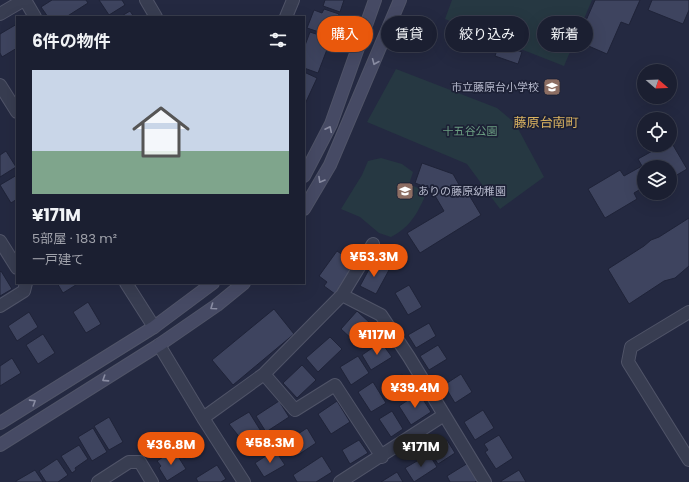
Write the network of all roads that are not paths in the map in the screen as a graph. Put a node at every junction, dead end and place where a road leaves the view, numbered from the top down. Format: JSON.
{"nodes":[{"id":1,"x":25,"y":0,"type":"edge"},
{"id":2,"x":146,"y":0,"type":"edge"},
{"id":3,"x":293,"y":0,"type":"edge"},
{"id":4,"x":375,"y":0,"type":"edge"},
{"id":5,"x":400,"y":0,"type":"edge"},
{"id":6,"x":0,"y":14,"type":"edge"},
{"id":7,"x":34,"y":16,"type":"edge"},
{"id":8,"x":155,"y":16,"type":"edge"},
{"id":9,"x":286,"y":16,"type":"edge"},
{"id":10,"x":0,"y":85,"type":"edge"},
{"id":11,"x":16,"y":110,"type":"edge"},
{"id":12,"x":305,"y":174,"type":"edge"},
{"id":13,"x":305,"y":207,"type":"edge"},
{"id":14,"x":0,"y":241,"type":"edge"},
{"id":15,"x":373,"y":244,"type":"dead end"},
{"id":16,"x":16,"y":266,"type":"edge"},
{"id":17,"x":26,"y":284,"type":"edge"},
{"id":18,"x":127,"y":284,"type":"edge"},
{"id":19,"x":212,"y":284,"type":"edge"},
{"id":20,"x":243,"y":284,"type":"edge"},
{"id":21,"x":342,"y":295,"type":"junction"},
{"id":22,"x":0,"y":306,"type":"edge"},
{"id":23,"x":689,"y":312,"type":"edge"},
{"id":24,"x":154,"y":327,"type":"junction"},
{"id":25,"x":159,"y":345,"type":"junction"},
{"id":26,"x":264,"y":374,"type":"junction"},
{"id":27,"x":444,"y":416,"type":"junction"},
{"id":28,"x":203,"y":418,"type":"junction"},
{"id":29,"x":0,"y":423,"type":"edge"},
{"id":30,"x":0,"y":445,"type":"edge"},
{"id":31,"x":382,"y":457,"type":"junction"},
{"id":32,"x":689,"y":460,"type":"edge"},
{"id":33,"x":98,"y":482,"type":"edge"},
{"id":34,"x":152,"y":482,"type":"edge"},
{"id":35,"x":244,"y":482,"type":"edge"},
{"id":36,"x":340,"y":482,"type":"edge"},
{"id":37,"x":485,"y":482,"type":"edge"}],
"edges":[{"from":1,"to":6,"type":"street"},
{"from":1,"to":7,"type":"street"},
{"from":2,"to":8,"type":"street"},
{"from":3,"to":9,"type":"street"},
{"from":12,"to":4,"type":"street","one_way":true},
{"from":5,"to":13,"type":"street","one_way":true},
{"from":10,"to":11,"type":"street"},
{"from":14,"to":16,"type":"street"},
{"from":15,"to":21,"type":"street"},
{"from":17,"to":22,"type":"street"},
{"from":18,"to":24,"type":"street"},
{"from":19,"to":24,"type":"street"},
{"from":20,"to":25,"type":"street","one_way":true},
{"from":21,"to":26,"type":"street"},
{"from":21,"to":27,"type":"street"},
{"from":23,"to":32,"type":"street"},
{"from":29,"to":24,"type":"street","one_way":true},
{"from":25,"to":28,"type":"street"},
{"from":25,"to":30,"type":"street","one_way":true},
{"from":26,"to":28,"type":"street"},
{"from":26,"to":31,"type":"street"},
{"from":27,"to":31,"type":"street"},
{"from":27,"to":37,"type":"street"},
{"from":28,"to":35,"type":"street"},
{"from":31,"to":36,"type":"street"},
{"from":33,"to":34,"type":"street"}]}
